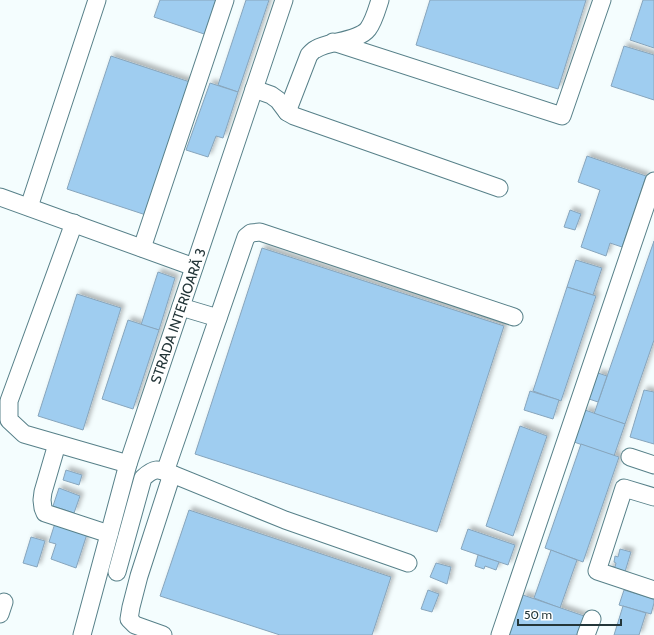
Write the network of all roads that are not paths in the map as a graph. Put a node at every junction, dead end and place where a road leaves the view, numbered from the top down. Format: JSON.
{"nodes":[{"id":1,"x":97,"y":0,"type":"edge"},
{"id":2,"x":225,"y":0,"type":"edge"},
{"id":3,"x":284,"y":0,"type":"edge"},
{"id":4,"x":380,"y":0,"type":"edge"},
{"id":5,"x":602,"y":0,"type":"edge"},
{"id":6,"x":333,"y":42,"type":"junction"},
{"id":7,"x":254,"y":89,"type":"junction"},
{"id":8,"x":287,"y":112,"type":"junction"},
{"id":9,"x":654,"y":181,"type":"edge"},
{"id":10,"x":499,"y":188,"type":"dead end"},
{"id":11,"x":0,"y":196,"type":"edge"},
{"id":12,"x":29,"y":207,"type":"junction"},
{"id":13,"x":74,"y":223,"type":"junction"},
{"id":14,"x":142,"y":248,"type":"junction"},
{"id":15,"x":194,"y":268,"type":"junction"},
{"id":16,"x":181,"y":307,"type":"junction"},
{"id":17,"x":514,"y":317,"type":"dead end"},
{"id":18,"x":218,"y":318,"type":"junction"},
{"id":19,"x":57,"y":444,"type":"junction"},
{"id":20,"x":630,"y":457,"type":"dead end"},
{"id":21,"x":128,"y":464,"type":"junction"},
{"id":22,"x":654,"y":465,"type":"edge"},
{"id":23,"x":169,"y":473,"type":"junction"},
{"id":24,"x":654,"y":497,"type":"edge"},
{"id":25,"x":110,"y":534,"type":"junction"},
{"id":26,"x":408,"y":563,"type":"dead end"},
{"id":27,"x":99,"y":571,"type":"junction"},
{"id":28,"x":117,"y":572,"type":"junction"},
{"id":29,"x":139,"y":576,"type":"junction"},
{"id":30,"x":654,"y":590,"type":"edge"},
{"id":31,"x":592,"y":619,"type":"dead end"},
{"id":32,"x":82,"y":635,"type":"edge"},
{"id":33,"x":163,"y":635,"type":"edge"},
{"id":34,"x":500,"y":635,"type":"edge"},
{"id":35,"x":586,"y":635,"type":"edge"}],
"edges":[{"from":1,"to":12,"type":"lane"},
{"from":2,"to":14,"type":"lane"},
{"from":3,"to":7,"type":"lane","name":"STRADA INTERIOARĂ 3"},
{"from":4,"to":6,"type":"lane"},
{"from":5,"to":6,"type":"lane"},
{"from":6,"to":8,"type":"lane"},
{"from":7,"to":8,"type":"lane"},
{"from":7,"to":15,"type":"lane","name":"STRADA INTERIOARĂ 3"},
{"from":8,"to":10,"type":"lane"},
{"from":9,"to":34,"type":"lane"},
{"from":11,"to":12,"type":"lane"},
{"from":12,"to":13,"type":"lane"},
{"from":13,"to":14,"type":"lane"},
{"from":13,"to":19,"type":"lane"},
{"from":14,"to":15,"type":"lane"},
{"from":15,"to":16,"type":"lane","name":"STRADA INTERIOARĂ 3"},
{"from":16,"to":18,"type":"lane"},
{"from":16,"to":21,"type":"lane","name":"STRADA INTERIOARĂ 3"},
{"from":17,"to":18,"type":"lane"},
{"from":18,"to":23,"type":"lane"},
{"from":19,"to":21,"type":"lane"},
{"from":19,"to":25,"type":"lane"},
{"from":20,"to":22,"type":"lane"},
{"from":21,"to":25,"type":"lane","name":"STRADA INTERIOARĂ 3"},
{"from":23,"to":26,"type":"lane"},
{"from":23,"to":28,"type":"lane"},
{"from":23,"to":29,"type":"lane"},
{"from":24,"to":30,"type":"lane"},
{"from":25,"to":27,"type":"lane","name":"STRADA INTERIOARĂ 3"},
{"from":27,"to":28,"type":"lane"},
{"from":27,"to":32,"type":"lane","name":"STRADA INTERIOARĂ 3"},
{"from":28,"to":29,"type":"lane"},
{"from":29,"to":33,"type":"lane"},
{"from":31,"to":35,"type":"lane"}]}
